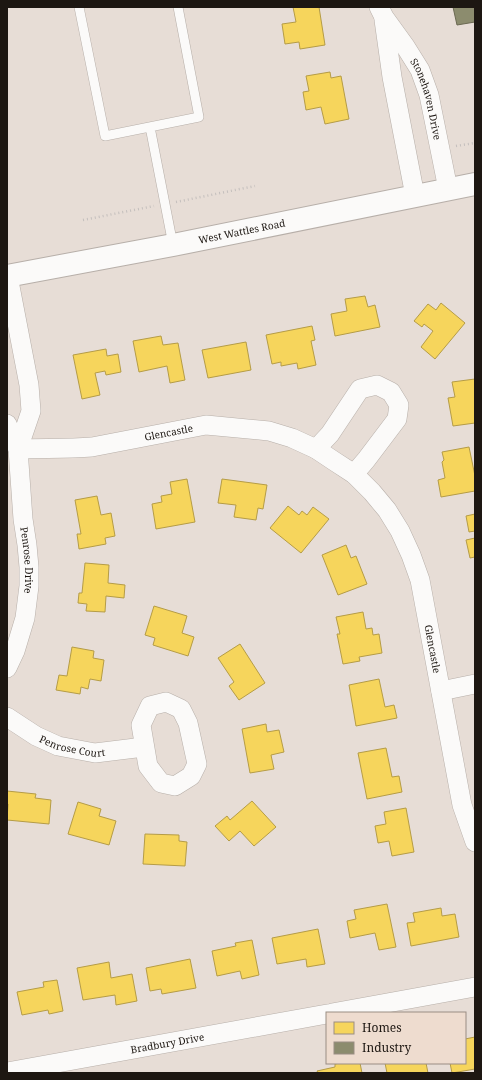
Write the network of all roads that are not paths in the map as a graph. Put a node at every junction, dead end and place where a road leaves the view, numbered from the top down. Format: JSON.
{"nodes":[{"id":1,"x":79,"y":7,"type":"edge"},
{"id":2,"x":178,"y":7,"type":"edge"},
{"id":3,"x":382,"y":12,"type":"edge"},
{"id":4,"x":150,"y":127,"type":"junction"},
{"id":5,"x":475,"y":184,"type":"edge"},
{"id":6,"x":448,"y":189,"type":"junction"},
{"id":7,"x":415,"y":196,"type":"junction"},
{"id":8,"x":173,"y":245,"type":"junction"},
{"id":9,"x":8,"y":276,"type":"edge"},
{"id":10,"x":7,"y":424,"type":"edge"},
{"id":11,"x":18,"y":449,"type":"junction"},
{"id":12,"x":316,"y":449,"type":"junction"},
{"id":13,"x":354,"y":474,"type":"junction"},
{"id":14,"x":7,"y":668,"type":"edge"},
{"id":15,"x":475,"y":684,"type":"edge"},
{"id":16,"x":441,"y":691,"type":"junction"},
{"id":17,"x":7,"y":717,"type":"edge"},
{"id":18,"x":144,"y":747,"type":"dead end"},
{"id":19,"x":475,"y":842,"type":"edge"},
{"id":20,"x":475,"y":987,"type":"edge"},
{"id":21,"x":338,"y":1012,"type":"edge"},
{"id":22,"x":326,"y":1014,"type":"edge"},
{"id":23,"x":7,"y":1072,"type":"edge"}],
"edges":[{"from":1,"to":4,"type":"lane"},
{"from":2,"to":4,"type":"lane"},
{"from":3,"to":6,"type":"street","name":"Stonehaven Drive"},
{"from":3,"to":7,"type":"street","name":"Stonehaven Drive"},
{"from":4,"to":8,"type":"lane"},
{"from":5,"to":6,"type":"street","name":"West Wattles Road"},
{"from":6,"to":7,"type":"street","name":"West Wattles Road"},
{"from":7,"to":8,"type":"street","name":"West Wattles Road"},
{"from":8,"to":9,"type":"street","name":"West Wattles Road"},
{"from":9,"to":11,"type":"street","name":"Penrose Drive"},
{"from":10,"to":11,"type":"street","name":"Penrose Drive"},
{"from":11,"to":12,"type":"street","name":"Glencastle"},
{"from":11,"to":14,"type":"street","name":"Penrose Drive"},
{"from":12,"to":13,"type":"street","name":"Glencastle"},
{"from":12,"to":13,"type":"street"},
{"from":13,"to":16,"type":"street","name":"Glencastle"},
{"from":15,"to":16,"type":"street"},
{"from":16,"to":19,"type":"street","name":"Glencastle"},
{"from":17,"to":18,"type":"street","name":"Penrose Court"},
{"from":20,"to":21,"type":"street"},
{"from":22,"to":23,"type":"street","name":"Bradbury Drive"}]}
